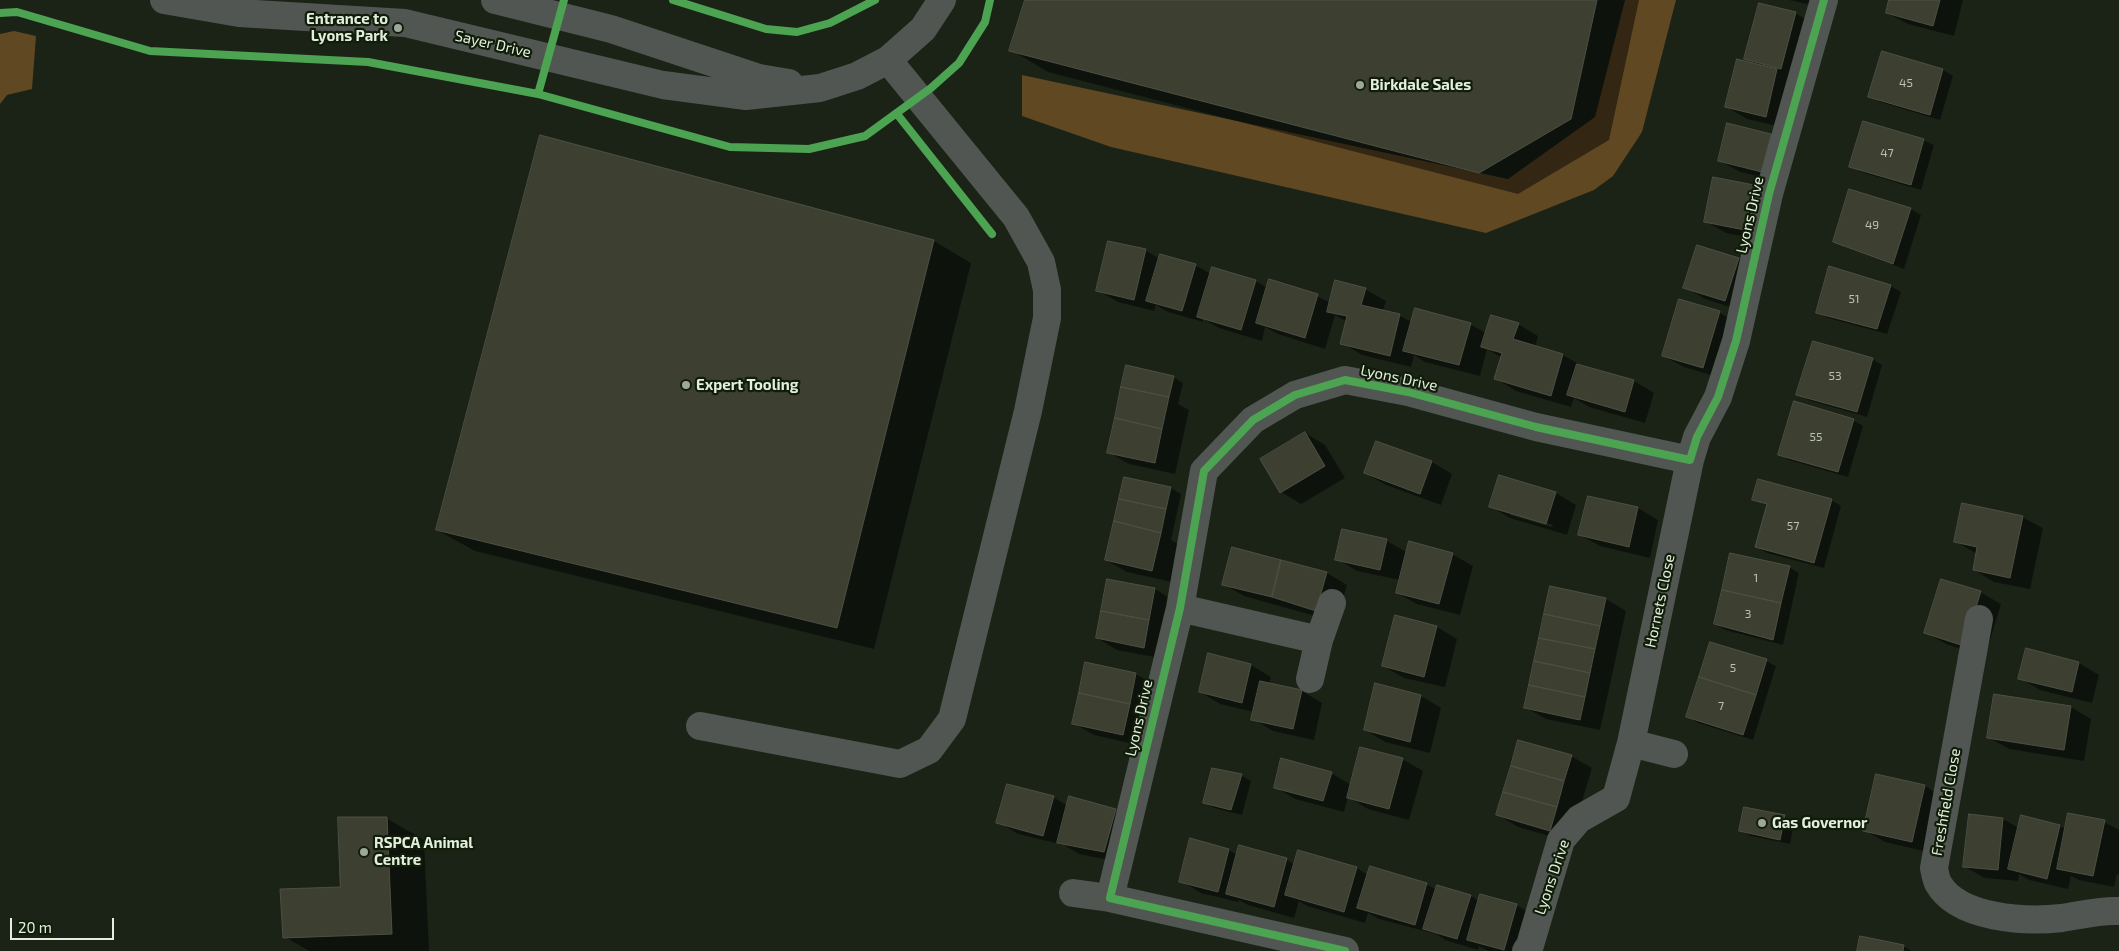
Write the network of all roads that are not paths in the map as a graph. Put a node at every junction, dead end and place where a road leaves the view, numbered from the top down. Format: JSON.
{"nodes":[{"id":1,"x":164,"y":0,"type":"edge"},
{"id":2,"x":496,"y":0,"type":"edge"},
{"id":3,"x":942,"y":0,"type":"edge"},
{"id":4,"x":1824,"y":0,"type":"edge"},
{"id":5,"x":888,"y":60,"type":"junction"},
{"id":6,"x":820,"y":88,"type":"junction"},
{"id":7,"x":1690,"y":460,"type":"junction"},
{"id":8,"x":1332,"y":602,"type":"dead end"},
{"id":9,"x":1180,"y":608,"type":"junction"},
{"id":10,"x":1979,"y":620,"type":"dead end"},
{"id":11,"x":1319,"y":640,"type":"junction"},
{"id":12,"x":1310,"y":679,"type":"dead end"},
{"id":13,"x":700,"y":726,"type":"dead end"},
{"id":14,"x":1631,"y":743,"type":"junction"},
{"id":15,"x":1674,"y":754,"type":"dead end"},
{"id":16,"x":1616,"y":798,"type":"joint"},
{"id":17,"x":1074,"y":893,"type":"dead end"},
{"id":18,"x":1110,"y":898,"type":"junction"},
{"id":19,"x":2119,"y":911,"type":"edge"},
{"id":20,"x":1345,"y":951,"type":"edge"},
{"id":21,"x":1526,"y":951,"type":"edge"}],
"edges":[{"from":1,"to":6,"type":"street","name":"Sayer Drive"},
{"from":2,"to":6,"type":"street","name":"Sayer Drive"},
{"from":3,"to":5,"type":"street","name":"Sayer Drive"},
{"from":4,"to":7,"type":"street","name":"Lyons Drive"},
{"from":5,"to":6,"type":"street","name":"Sayer Drive"},
{"from":5,"to":13,"type":"street"},
{"from":7,"to":9,"type":"street","name":"Lyons Drive"},
{"from":7,"to":14,"type":"street","name":"Hornets Close"},
{"from":8,"to":11,"type":"street"},
{"from":9,"to":11,"type":"street"},
{"from":9,"to":18,"type":"street","name":"Lyons Drive"},
{"from":10,"to":19,"type":"street","name":"Freshfield Close"},
{"from":11,"to":12,"type":"street"},
{"from":14,"to":15,"type":"street"},
{"from":14,"to":16,"type":"street","name":"Hornets Close"},
{"from":16,"to":21,"type":"street","name":"Lyons Drive"},
{"from":17,"to":18,"type":"street"},
{"from":18,"to":20,"type":"street"}]}
